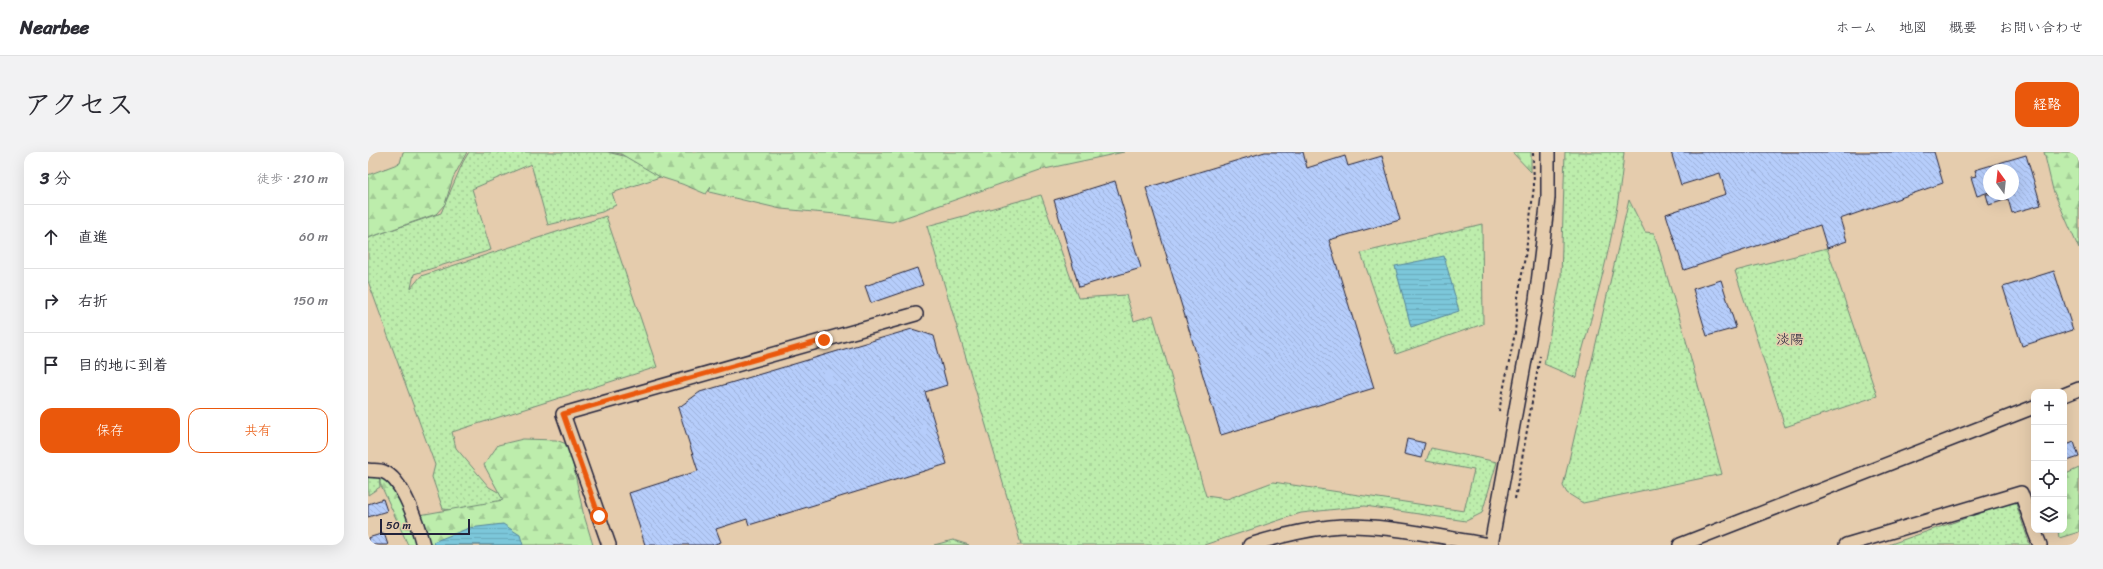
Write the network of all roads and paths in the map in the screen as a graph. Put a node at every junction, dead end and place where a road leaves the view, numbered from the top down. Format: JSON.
{"nodes":[{"id":1,"x":1533,"y":152,"type":"edge"},
{"id":2,"x":1548,"y":152,"type":"edge"},
{"id":3,"x":916,"y":314,"type":"dead end"},
{"id":4,"x":2079,"y":390,"type":"edge"},
{"id":5,"x":2067,"y":394,"type":"edge"},
{"id":6,"x":2031,"y":408,"type":"edge"},
{"id":7,"x":1499,"y":411,"type":"dead end"},
{"id":8,"x":368,"y":470,"type":"edge"},
{"id":9,"x":2031,"y":521,"type":"edge"},
{"id":10,"x":2036,"y":533,"type":"edge"},
{"id":11,"x":423,"y":545,"type":"edge"},
{"id":12,"x":609,"y":545,"type":"edge"},
{"id":13,"x":1250,"y":545,"type":"edge"},
{"id":14,"x":1491,"y":545,"type":"edge"},
{"id":15,"x":1680,"y":545,"type":"edge"},
{"id":16,"x":1846,"y":545,"type":"edge"},
{"id":17,"x":2040,"y":545,"type":"edge"}],
"edges":[{"from":1,"to":7,"type":"path"},
{"from":2,"to":14,"type":"street"},
{"from":3,"to":12,"type":"street"},
{"from":4,"to":5,"type":"street"},
{"from":6,"to":15,"type":"street"},
{"from":8,"to":11,"type":"street"},
{"from":9,"to":16,"type":"street"},
{"from":10,"to":17,"type":"street"},
{"from":13,"to":14,"type":"street"}]}
